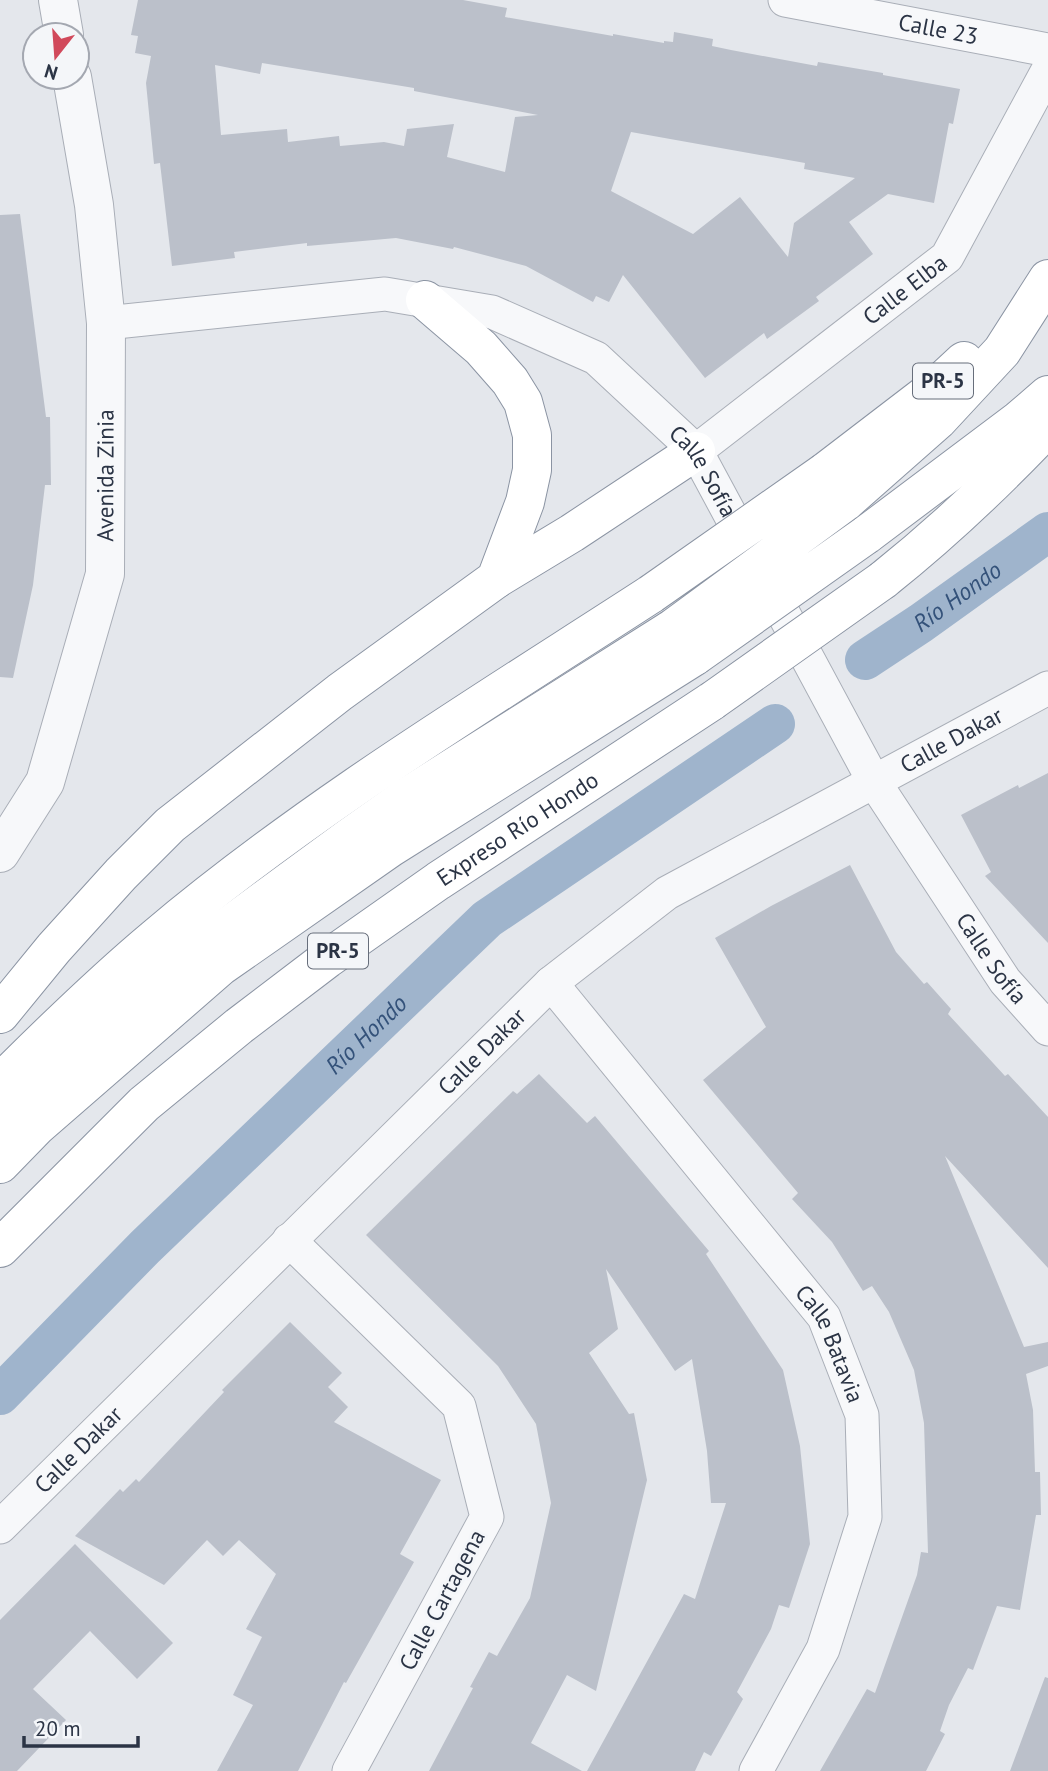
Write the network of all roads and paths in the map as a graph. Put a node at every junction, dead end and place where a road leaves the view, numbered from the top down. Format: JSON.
{"nodes":[{"id":1,"x":58,"y":0,"type":"edge"},
{"id":2,"x":785,"y":0,"type":"edge"},
{"id":3,"x":62,"y":21,"type":"edge"},
{"id":4,"x":1048,"y":50,"type":"edge"},
{"id":5,"x":1048,"y":70,"type":"edge"},
{"id":6,"x":74,"y":91,"type":"edge"},
{"id":7,"x":1048,"y":277,"type":"edge"},
{"id":8,"x":425,"y":300,"type":"junction"},
{"id":9,"x":106,"y":323,"type":"junction"},
{"id":10,"x":1048,"y":395,"type":"edge"},
{"id":11,"x":1048,"y":427,"type":"edge"},
{"id":12,"x":696,"y":451,"type":"junction"},
{"id":13,"x":835,"y":487,"type":"junction"},
{"id":14,"x":496,"y":579,"type":"junction"},
{"id":15,"x":684,"y":643,"type":"junction"},
{"id":16,"x":1048,"y":688,"type":"edge"},
{"id":17,"x":873,"y":780,"type":"junction"},
{"id":18,"x":0,"y":853,"type":"edge"},
{"id":19,"x":551,"y":983,"type":"junction"},
{"id":20,"x":0,"y":1014,"type":"edge"},
{"id":21,"x":1048,"y":1029,"type":"edge"},
{"id":22,"x":0,"y":1083,"type":"edge"},
{"id":23,"x":0,"y":1121,"type":"edge"},
{"id":24,"x":0,"y":1164,"type":"edge"},
{"id":25,"x":289,"y":1240,"type":"junction"},
{"id":26,"x":0,"y":1248,"type":"edge"},
{"id":27,"x":0,"y":1527,"type":"edge"},
{"id":28,"x":349,"y":1771,"type":"edge"},
{"id":29,"x":756,"y":1771,"type":"edge"}],
"edges":[{"from":1,"to":3,"type":"street"},
{"from":2,"to":4,"type":"street","name":"Calle 23"},
{"from":5,"to":12,"type":"street","name":"Calle Elba"},
{"from":6,"to":9,"type":"street","name":"Avenida Zinia"},
{"from":7,"to":13,"type":"highway","number":"PR-5"},
{"from":8,"to":9,"type":"street","name":"Calle Sofía"},
{"from":8,"to":12,"type":"street","name":"Calle Sofía"},
{"from":8,"to":14,"type":"highway"},
{"from":9,"to":18,"type":"street","name":"Avenida Zinia"},
{"from":10,"to":15,"type":"highway","bridge":true},
{"from":11,"to":26,"type":"highway","name":"Expreso Río Hondo","number":"PR-5","bridge":true},
{"from":12,"to":14,"type":"highway"},
{"from":12,"to":17,"type":"street","name":"Calle Sofía"},
{"from":13,"to":15,"type":"highway","bridge":true},
{"from":13,"to":22,"type":"highway","number":"PR-5","bridge":true},
{"from":14,"to":20,"type":"highway"},
{"from":15,"to":23,"type":"highway"},
{"from":15,"to":24,"type":"highway"},
{"from":16,"to":17,"type":"street","name":"Calle Dakar"},
{"from":17,"to":19,"type":"street","name":"Calle Dakar"},
{"from":17,"to":21,"type":"street","name":"Calle Sofía"},
{"from":19,"to":25,"type":"street","name":"Calle Dakar"},
{"from":19,"to":29,"type":"street","name":"Calle Batavia"},
{"from":25,"to":27,"type":"street","name":"Calle Dakar"},
{"from":25,"to":28,"type":"street","name":"Calle Cartagena"}]}
